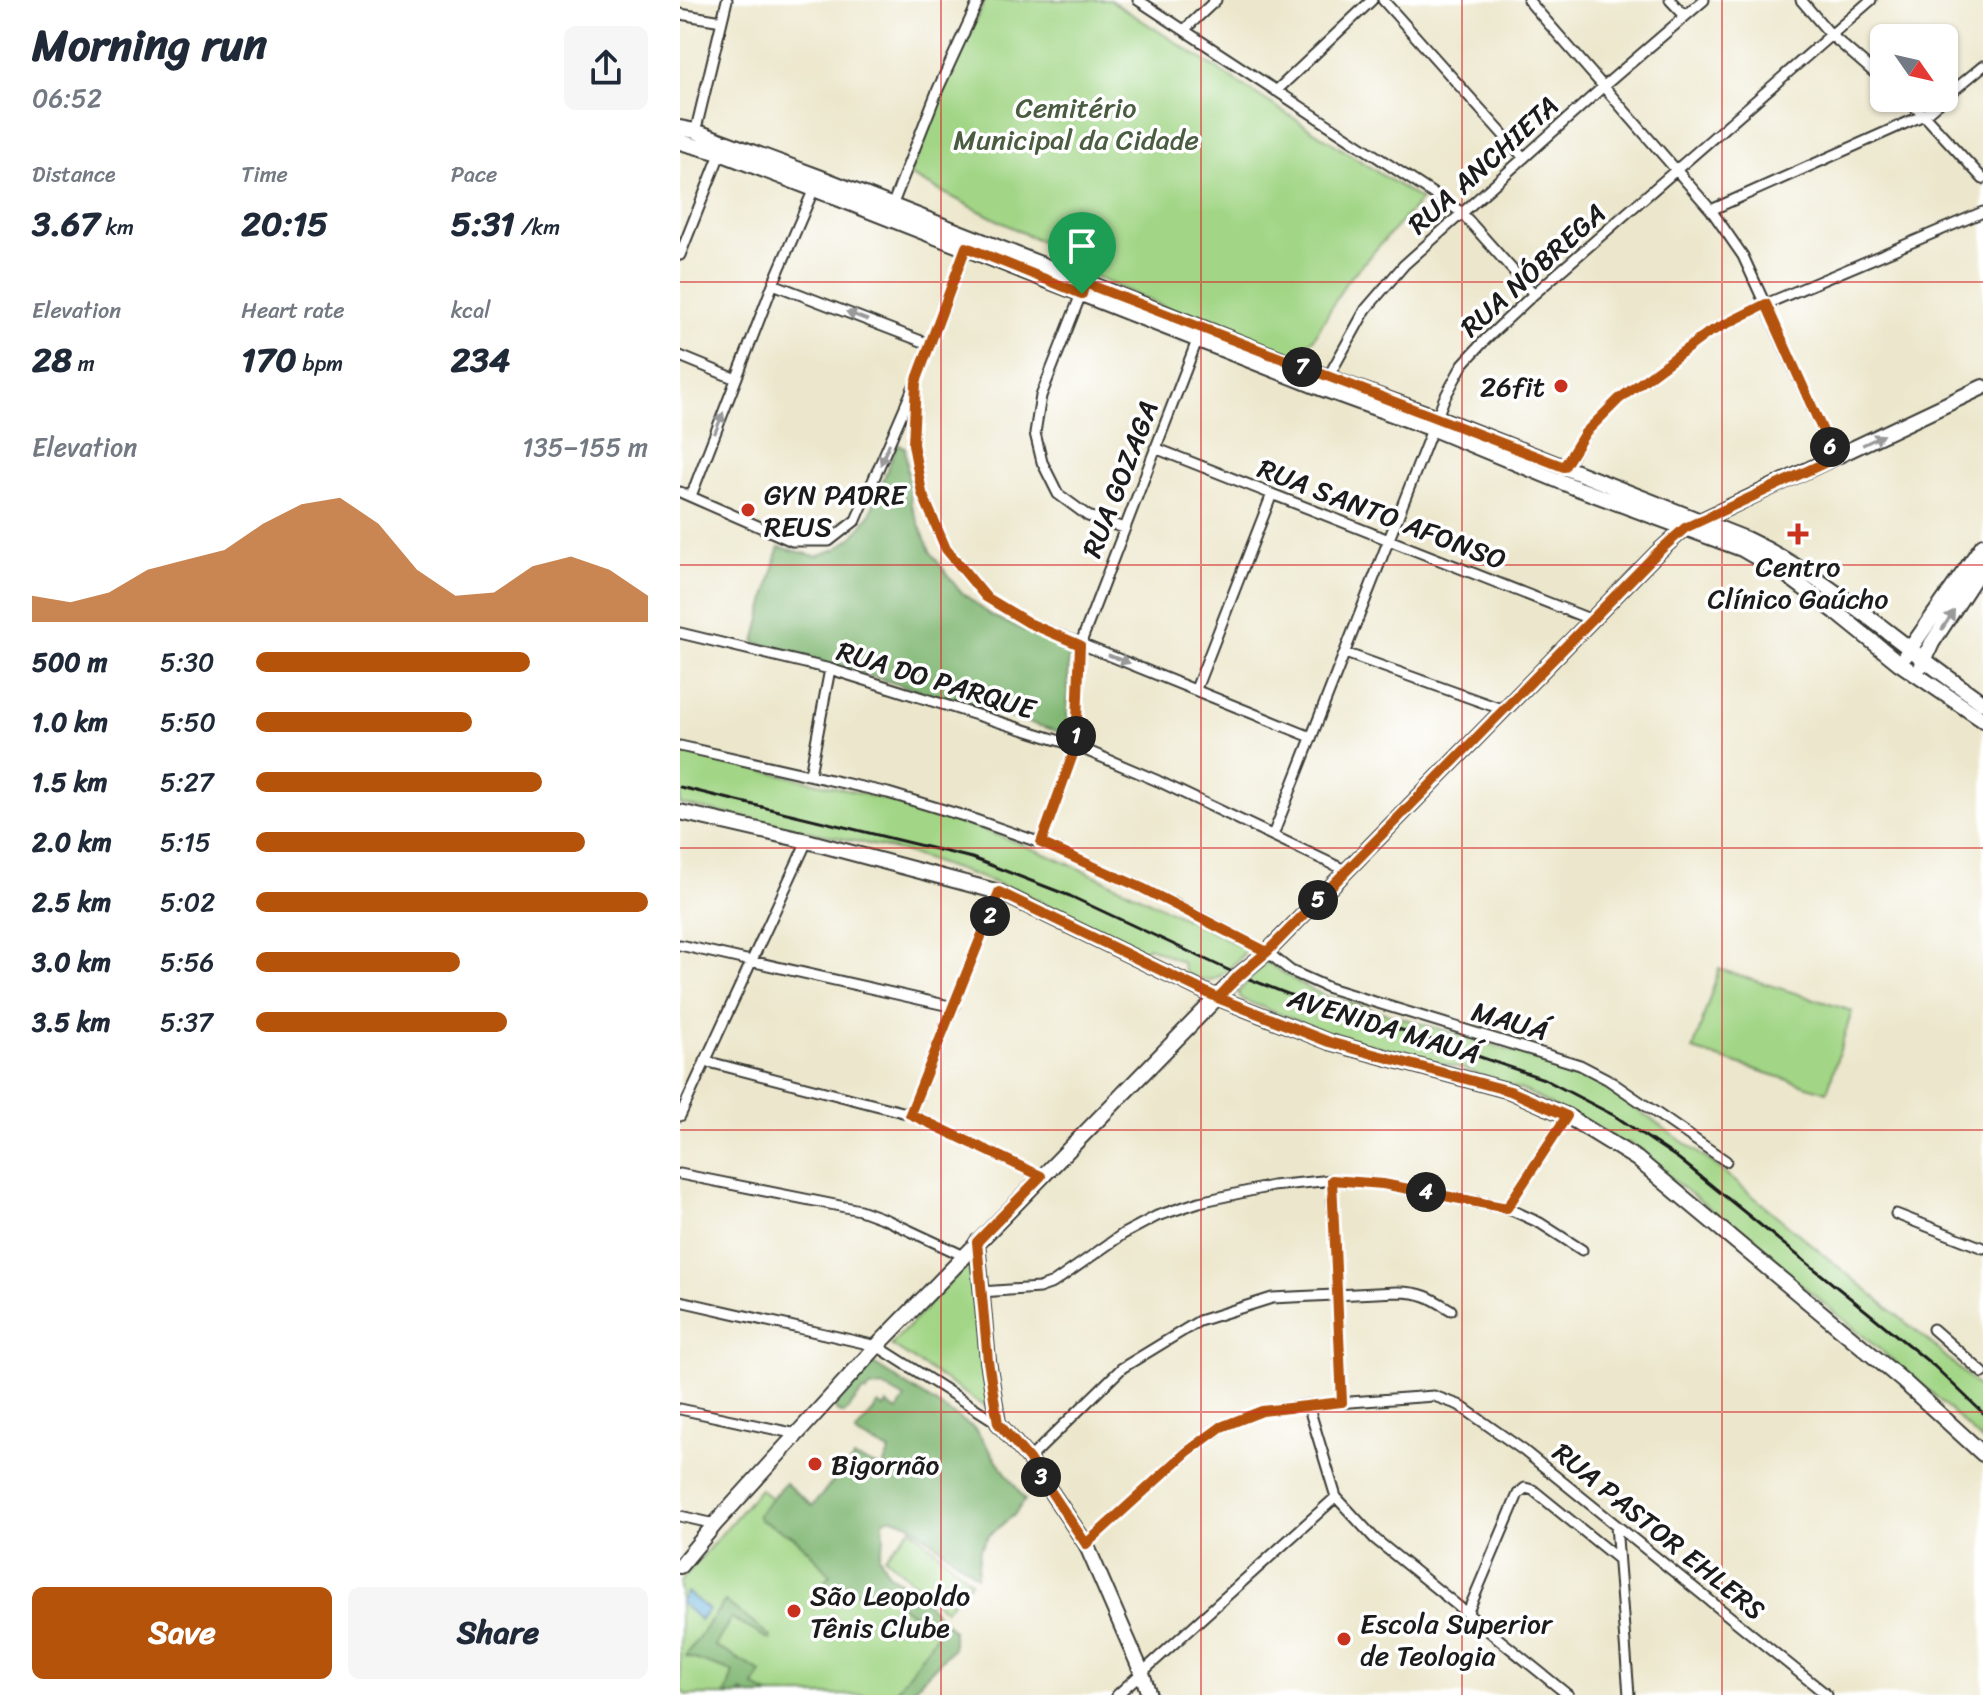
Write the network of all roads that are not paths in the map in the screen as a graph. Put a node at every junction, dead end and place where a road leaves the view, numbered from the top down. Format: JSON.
{"nodes":[{"id":1,"x":727,"y":0,"type":"edge"},
{"id":2,"x":979,"y":0,"type":"edge"},
{"id":3,"x":1138,"y":0,"type":"edge"},
{"id":4,"x":1216,"y":0,"type":"edge"},
{"id":5,"x":1372,"y":0,"type":"edge"},
{"id":6,"x":1383,"y":0,"type":"edge"},
{"id":7,"x":1528,"y":0,"type":"edge"},
{"id":8,"x":1670,"y":0,"type":"edge"},
{"id":9,"x":1704,"y":0,"type":"edge"},
{"id":10,"x":1801,"y":0,"type":"edge"},
{"id":11,"x":1871,"y":0,"type":"edge"},
{"id":12,"x":680,"y":14,"type":"edge"},
{"id":13,"x":1685,"y":16,"type":"junction"},
{"id":14,"x":722,"y":21,"type":"junction"},
{"id":15,"x":1184,"y":30,"type":"junction"},
{"id":16,"x":1831,"y":35,"type":"junction"},
{"id":17,"x":1983,"y":66,"type":"edge"},
{"id":18,"x":1870,"y":69,"type":"edge"},
{"id":19,"x":1604,"y":86,"type":"junction"},
{"id":20,"x":1276,"y":91,"type":"junction"},
{"id":21,"x":1920,"y":112,"type":"edge"},
{"id":22,"x":1924,"y":115,"type":"junction"},
{"id":23,"x":680,"y":128,"type":"edge"},
{"id":24,"x":689,"y":139,"type":"edge"},
{"id":25,"x":722,"y":148,"type":"junction"},
{"id":26,"x":1524,"y":158,"type":"junction"},
{"id":27,"x":1677,"y":171,"type":"junction"},
{"id":28,"x":1983,"y":179,"type":"edge"},
{"id":29,"x":817,"y":183,"type":"junction"},
{"id":30,"x":1711,"y":210,"type":"junction"},
{"id":31,"x":890,"y":212,"type":"junction"},
{"id":32,"x":1461,"y":212,"type":"junction"},
{"id":33,"x":1983,"y":212,"type":"edge"},
{"id":34,"x":968,"y":242,"type":"junction"},
{"id":35,"x":681,"y":252,"type":"edge"},
{"id":36,"x":773,"y":284,"type":"junction"},
{"id":37,"x":1084,"y":288,"type":"junction"},
{"id":38,"x":1534,"y":294,"type":"junction"},
{"id":39,"x":1766,"y":304,"type":"junction"},
{"id":40,"x":1200,"y":334,"type":"junction"},
{"id":41,"x":929,"y":344,"type":"junction"},
{"id":42,"x":680,"y":356,"type":"edge"},
{"id":43,"x":736,"y":379,"type":"junction"},
{"id":44,"x":916,"y":382,"type":"junction"},
{"id":45,"x":1325,"y":383,"type":"junction"},
{"id":46,"x":1983,"y":387,"type":"edge"},
{"id":47,"x":1435,"y":423,"type":"junction"},
{"id":48,"x":1155,"y":448,"type":"junction"},
{"id":49,"x":1835,"y":458,"type":"junction"},
{"id":50,"x":1562,"y":474,"type":"junction"},
{"id":51,"x":680,"y":492,"type":"edge"},
{"id":52,"x":1272,"y":494,"type":"junction"},
{"id":53,"x":691,"y":496,"type":"junction"},
{"id":54,"x":1653,"y":509,"type":"junction"},
{"id":55,"x":1701,"y":521,"type":"junction"},
{"id":56,"x":1124,"y":528,"type":"junction"},
{"id":57,"x":1685,"y":528,"type":"junction"},
{"id":58,"x":1388,"y":540,"type":"junction"},
{"id":59,"x":1744,"y":544,"type":"junction"},
{"id":60,"x":1983,"y":545,"type":"edge"},
{"id":61,"x":1983,"y":565,"type":"edge"},
{"id":62,"x":1840,"y":606,"type":"junction"},
{"id":63,"x":1592,"y":620,"type":"junction"},
{"id":64,"x":680,"y":633,"type":"edge"},
{"id":65,"x":1080,"y":645,"type":"junction"},
{"id":66,"x":1910,"y":649,"type":"junction"},
{"id":67,"x":1345,"y":653,"type":"junction"},
{"id":68,"x":1924,"y":660,"type":"junction"},
{"id":69,"x":1899,"y":663,"type":"junction"},
{"id":70,"x":830,"y":669,"type":"junction"},
{"id":71,"x":1916,"y":676,"type":"junction"},
{"id":72,"x":1196,"y":689,"type":"junction"},
{"id":73,"x":1504,"y":710,"type":"junction"},
{"id":74,"x":1980,"y":710,"type":"edge"},
{"id":75,"x":1311,"y":737,"type":"junction"},
{"id":76,"x":680,"y":746,"type":"edge"},
{"id":77,"x":1076,"y":746,"type":"junction"},
{"id":78,"x":810,"y":774,"type":"junction"},
{"id":79,"x":680,"y":812,"type":"edge"},
{"id":80,"x":1273,"y":835,"type":"junction"},
{"id":81,"x":807,"y":841,"type":"junction"},
{"id":82,"x":1041,"y":843,"type":"junction"},
{"id":83,"x":1347,"y":871,"type":"junction"},
{"id":84,"x":999,"y":892,"type":"junction"},
{"id":85,"x":680,"y":945,"type":"edge"},
{"id":86,"x":1267,"y":952,"type":"junction"},
{"id":87,"x":751,"y":960,"type":"junction"},
{"id":88,"x":1218,"y":998,"type":"junction"},
{"id":89,"x":954,"y":1007,"type":"junction"},
{"id":90,"x":705,"y":1061,"type":"junction"},
{"id":91,"x":910,"y":1114,"type":"junction"},
{"id":92,"x":680,"y":1116,"type":"edge"},
{"id":93,"x":1567,"y":1116,"type":"junction"},
{"id":94,"x":1726,"y":1161,"type":"dead end"},
{"id":95,"x":680,"y":1174,"type":"edge"},
{"id":96,"x":1041,"y":1176,"type":"junction"},
{"id":97,"x":1332,"y":1180,"type":"junction"},
{"id":98,"x":1507,"y":1208,"type":"junction"},
{"id":99,"x":1896,"y":1214,"type":"dead end"},
{"id":100,"x":977,"y":1242,"type":"junction"},
{"id":101,"x":1983,"y":1248,"type":"edge"},
{"id":102,"x":1582,"y":1250,"type":"dead end"},
{"id":103,"x":964,"y":1256,"type":"junction"},
{"id":104,"x":981,"y":1292,"type":"junction"},
{"id":105,"x":1337,"y":1296,"type":"junction"},
{"id":106,"x":680,"y":1301,"type":"edge"},
{"id":107,"x":1451,"y":1310,"type":"dead end"},
{"id":108,"x":1933,"y":1329,"type":"dead end"},
{"id":109,"x":877,"y":1346,"type":"junction"},
{"id":110,"x":1983,"y":1373,"type":"edge"},
{"id":111,"x":1342,"y":1402,"type":"junction"},
{"id":112,"x":1308,"y":1405,"type":"junction"},
{"id":113,"x":680,"y":1409,"type":"edge"},
{"id":114,"x":998,"y":1423,"type":"junction"},
{"id":115,"x":797,"y":1434,"type":"junction"},
{"id":116,"x":1983,"y":1454,"type":"edge"},
{"id":117,"x":1029,"y":1459,"type":"junction"},
{"id":118,"x":1336,"y":1497,"type":"junction"},
{"id":119,"x":680,"y":1516,"type":"edge"},
{"id":120,"x":715,"y":1524,"type":"junction"},
{"id":121,"x":1616,"y":1525,"type":"junction"},
{"id":122,"x":1086,"y":1544,"type":"junction"},
{"id":123,"x":1618,"y":1559,"type":"junction"},
{"id":124,"x":680,"y":1566,"type":"edge"},
{"id":125,"x":1467,"y":1614,"type":"junction"},
{"id":126,"x":1142,"y":1673,"type":"junction"},
{"id":127,"x":1117,"y":1695,"type":"edge"},
{"id":128,"x":1149,"y":1695,"type":"edge"},
{"id":129,"x":1568,"y":1695,"type":"edge"},
{"id":130,"x":1629,"y":1695,"type":"edge"},
{"id":131,"x":1827,"y":1695,"type":"edge"}],
"edges":[{"from":1,"to":14,"type":"street"},
{"from":2,"to":31,"type":"street"},
{"from":3,"to":15,"type":"street"},
{"from":4,"to":15,"type":"street"},
{"from":5,"to":20,"type":"street"},
{"from":6,"to":26,"type":"street"},
{"from":7,"to":19,"type":"street"},
{"from":8,"to":13,"type":"street"},
{"from":9,"to":13,"type":"street","name":"RUA ANCHIETA"},
{"from":10,"to":16,"type":"street"},
{"from":11,"to":16,"type":"street","name":"RUA NÓBREGA"},
{"from":12,"to":14,"type":"street"},
{"from":13,"to":19,"type":"street","name":"RUA ANCHIETA"},
{"from":14,"to":24,"type":"street"},
{"from":15,"to":20,"type":"street"},
{"from":16,"to":18,"type":"street"},
{"from":16,"to":27,"type":"street","name":"RUA NÓBREGA"},
{"from":17,"to":22,"type":"street"},
{"from":19,"to":26,"type":"street","name":"RUA ANCHIETA"},
{"from":19,"to":27,"type":"street"},
{"from":20,"to":32,"type":"street"},
{"from":21,"to":22,"type":"street"},
{"from":22,"to":28,"type":"street"},
{"from":22,"to":30,"type":"street"},
{"from":23,"to":24,"type":"main road"},
{"from":24,"to":25,"type":"main road"},
{"from":25,"to":29,"type":"main road"},
{"from":25,"to":35,"type":"street"},
{"from":26,"to":32,"type":"street","name":"RUA ANCHIETA"},
{"from":27,"to":30,"type":"street"},
{"from":27,"to":38,"type":"street","name":"RUA NÓBREGA"},
{"from":29,"to":31,"type":"main road"},
{"from":29,"to":36,"type":"street"},
{"from":30,"to":39,"type":"street"},
{"from":31,"to":34,"type":"main road"},
{"from":32,"to":38,"type":"street"},
{"from":32,"to":45,"type":"street","name":"RUA ANCHIETA"},
{"from":33,"to":39,"type":"street"},
{"from":34,"to":37,"type":"main road"},
{"from":34,"to":41,"type":"street"},
{"from":41,"to":36,"type":"street","one_way":true},
{"from":36,"to":43,"type":"street"},
{"from":37,"to":40,"type":"main road"},
{"from":37,"to":56,"type":"street"},
{"from":38,"to":47,"type":"street","name":"RUA NÓBREGA"},
{"from":39,"to":49,"type":"street"},
{"from":39,"to":50,"type":"street"},
{"from":40,"to":45,"type":"main road"},
{"from":40,"to":48,"type":"street","name":"RUA GOZAGA"},
{"from":41,"to":44,"type":"street"},
{"from":42,"to":43,"type":"street"},
{"from":53,"to":43,"type":"street","one_way":true},
{"from":44,"to":53,"type":"street","one_way":true},
{"from":44,"to":65,"type":"street"},
{"from":45,"to":47,"type":"main road"},
{"from":49,"to":46,"type":"main road","one_way":true},
{"from":47,"to":50,"type":"main road"},
{"from":47,"to":58,"type":"street","name":"RUA NÓBREGA"},
{"from":48,"to":52,"type":"street","name":"RUA SANTO AFONSO"},
{"from":48,"to":56,"type":"street","name":"RUA GOZAGA"},
{"from":49,"to":55,"type":"main road"},
{"from":50,"to":54,"type":"main road"},
{"from":51,"to":53,"type":"street"},
{"from":52,"to":58,"type":"street","name":"RUA SANTO AFONSO"},
{"from":52,"to":72,"type":"street"},
{"from":54,"to":55,"type":"main road"},
{"from":54,"to":57,"type":"main road"},
{"from":55,"to":57,"type":"main road"},
{"from":55,"to":59,"type":"main road"},
{"from":56,"to":65,"type":"street","name":"RUA GOZAGA"},
{"from":57,"to":59,"type":"main road"},
{"from":57,"to":63,"type":"main road"},
{"from":58,"to":63,"type":"street","name":"RUA SANTO AFONSO"},
{"from":58,"to":67,"type":"street","name":"RUA NÓBREGA"},
{"from":59,"to":62,"type":"main road"},
{"from":60,"to":66,"type":"main road"},
{"from":68,"to":61,"type":"main road","one_way":true},
{"from":62,"to":66,"type":"main road"},
{"from":62,"to":69,"type":"main road"},
{"from":63,"to":73,"type":"main road"},
{"from":64,"to":70,"type":"street","name":"RUA DO PARQUE"},
{"from":65,"to":72,"type":"street","one_way":true},
{"from":65,"to":77,"type":"street","name":"RUA GOZAGA"},
{"from":66,"to":68,"type":"main road"},
{"from":66,"to":69,"type":"main road"},
{"from":67,"to":73,"type":"street"},
{"from":67,"to":75,"type":"street","name":"RUA NÓBREGA"},
{"from":68,"to":71,"type":"main road"},
{"from":68,"to":74,"type":"main road"},
{"from":69,"to":71,"type":"main road"},
{"from":70,"to":77,"type":"street","name":"RUA DO PARQUE"},
{"from":70,"to":78,"type":"street"},
{"from":71,"to":74,"type":"main road"},
{"from":72,"to":75,"type":"street"},
{"from":73,"to":83,"type":"main road"},
{"from":75,"to":80,"type":"street","name":"RUA NÓBREGA"},
{"from":76,"to":78,"type":"street","name":"AVENIDA MAUÁ"},
{"from":77,"to":80,"type":"street","name":"RUA DO PARQUE"},
{"from":77,"to":82,"type":"street","name":"RUA GOZAGA"},
{"from":78,"to":82,"type":"street","name":"AVENIDA MAUÁ"},
{"from":79,"to":81,"type":"main road","name":"AVENIDA MAUÁ"},
{"from":80,"to":83,"type":"street","name":"RUA DO PARQUE"},
{"from":81,"to":84,"type":"main road","name":"AVENIDA MAUÁ"},
{"from":81,"to":87,"type":"street"},
{"from":82,"to":86,"type":"street","name":"AVENIDA MAUÁ"},
{"from":83,"to":86,"type":"main road"},
{"from":84,"to":88,"type":"main road","name":"AVENIDA MAUÁ"},
{"from":84,"to":89,"type":"street"},
{"from":85,"to":87,"type":"street"},
{"from":86,"to":88,"type":"main road"},
{"from":86,"to":94,"type":"street","name":"MAUÁ"},
{"from":87,"to":89,"type":"street"},
{"from":87,"to":90,"type":"street"},
{"from":88,"to":93,"type":"main road","name":"AVENIDA MAUÁ"},
{"from":88,"to":96,"type":"main road"},
{"from":89,"to":91,"type":"street"},
{"from":90,"to":91,"type":"street"},
{"from":90,"to":92,"type":"street"},
{"from":91,"to":96,"type":"street"},
{"from":93,"to":98,"type":"street"},
{"from":93,"to":116,"type":"main road","name":"AVENIDA MAUÁ"},
{"from":95,"to":103,"type":"street"},
{"from":96,"to":100,"type":"main road"},
{"from":97,"to":98,"type":"street"},
{"from":97,"to":104,"type":"street"},
{"from":97,"to":105,"type":"street"},
{"from":98,"to":102,"type":"street"},
{"from":99,"to":101,"type":"street"},
{"from":100,"to":103,"type":"main road"},
{"from":100,"to":104,"type":"main road"},
{"from":103,"to":109,"type":"main road"},
{"from":104,"to":114,"type":"main road"},
{"from":105,"to":107,"type":"street"},
{"from":105,"to":111,"type":"street"},
{"from":105,"to":117,"type":"street"},
{"from":106,"to":109,"type":"street"},
{"from":108,"to":110,"type":"street"},
{"from":109,"to":114,"type":"street"},
{"from":109,"to":115,"type":"main road"},
{"from":111,"to":112,"type":"street"},
{"from":111,"to":121,"type":"street","name":"RUA PASTOR EHLERS"},
{"from":112,"to":118,"type":"street"},
{"from":112,"to":122,"type":"street"},
{"from":113,"to":115,"type":"street"},
{"from":114,"to":117,"type":"main road"},
{"from":115,"to":120,"type":"main road"},
{"from":117,"to":122,"type":"main road"},
{"from":118,"to":125,"type":"street"},
{"from":118,"to":126,"type":"street"},
{"from":119,"to":120,"type":"street"},
{"from":120,"to":124,"type":"main road"},
{"from":121,"to":123,"type":"street"},
{"from":121,"to":131,"type":"street","name":"RUA PASTOR EHLERS"},
{"from":122,"to":126,"type":"main road"},
{"from":123,"to":125,"type":"street"},
{"from":123,"to":130,"type":"street"},
{"from":125,"to":129,"type":"street"},
{"from":126,"to":127,"type":"street"},
{"from":126,"to":128,"type":"main road"}]}
